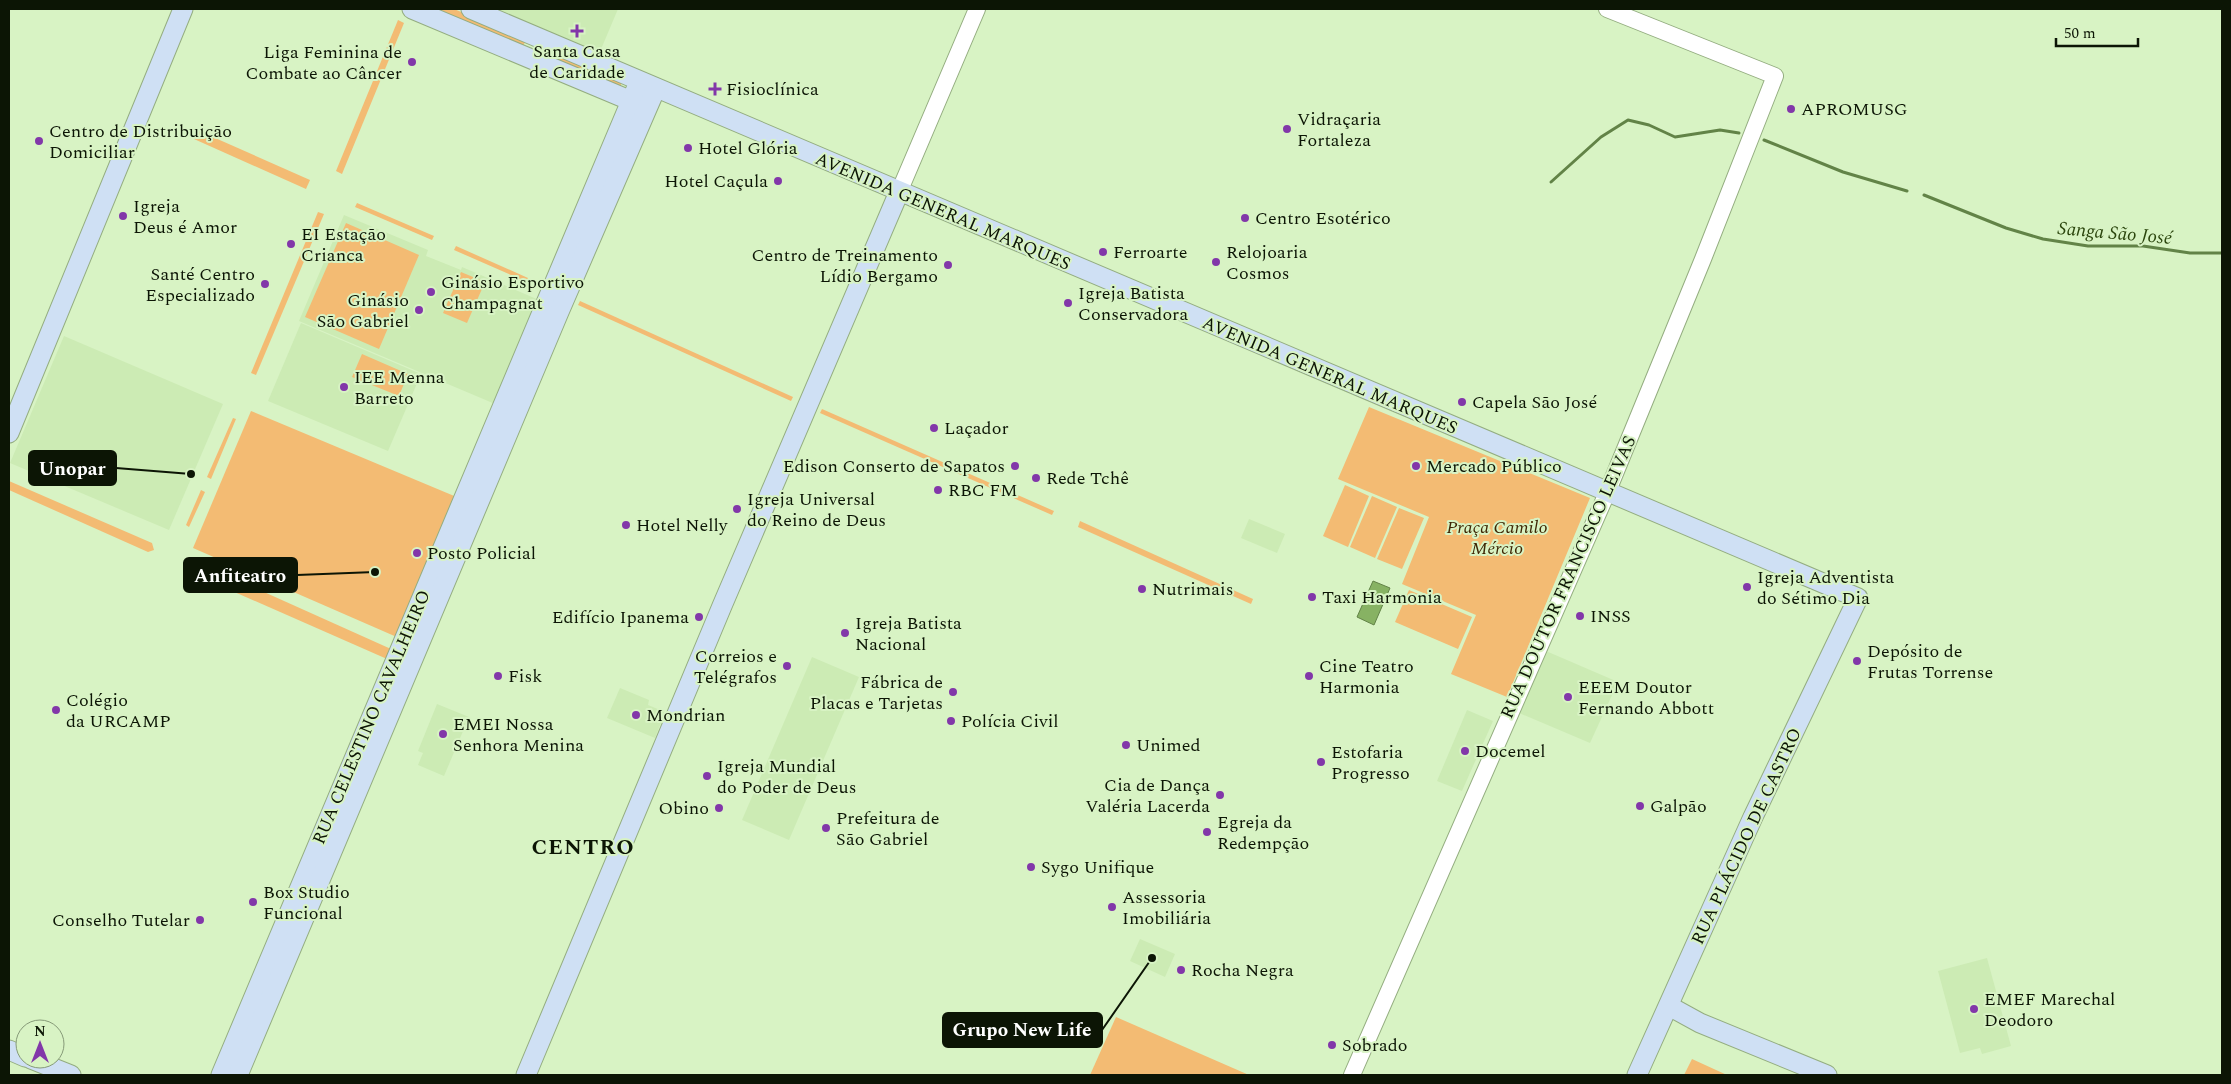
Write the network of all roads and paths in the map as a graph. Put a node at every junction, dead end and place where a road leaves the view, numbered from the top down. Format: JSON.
{"nodes":[{"id":1,"x":182,"y":9,"type":"edge"},
{"id":2,"x":412,"y":9,"type":"edge"},
{"id":3,"x":471,"y":9,"type":"edge"},
{"id":4,"x":977,"y":9,"type":"edge"},
{"id":5,"x":1607,"y":9,"type":"edge"},
{"id":6,"x":647,"y":85,"type":"junction"},
{"id":7,"x":640,"y":105,"type":"junction"},
{"id":8,"x":899,"y":192,"type":"junction"},
{"id":9,"x":9,"y":433,"type":"edge"},
{"id":10,"x":1607,"y":493,"type":"junction"},
{"id":11,"x":1858,"y":598,"type":"joint"},
{"id":12,"x":1669,"y":1006,"type":"junction"},
{"id":13,"x":56,"y":1069,"type":"edge"},
{"id":14,"x":71,"y":1075,"type":"edge"},
{"id":15,"x":221,"y":1075,"type":"edge"},
{"id":16,"x":238,"y":1075,"type":"edge"},
{"id":17,"x":526,"y":1075,"type":"edge"},
{"id":18,"x":1352,"y":1075,"type":"edge"},
{"id":19,"x":1637,"y":1075,"type":"edge"},
{"id":20,"x":1826,"y":1075,"type":"edge"}],
"edges":[{"from":1,"to":9,"type":"main road"},
{"from":2,"to":7,"type":"main road"},
{"from":3,"to":6,"type":"main road","name":"AVENIDA GENERAL MARQUES"},
{"from":4,"to":8,"type":"street"},
{"from":5,"to":10,"type":"street","name":"RUA DOUTOR FRANCISCO LEIVAS"},
{"from":6,"to":7,"type":"main road","name":"RUA CELESTINO CAVALHEIRO"},
{"from":6,"to":8,"type":"main road","name":"AVENIDA GENERAL MARQUES"},
{"from":7,"to":15,"type":"main road","name":"RUA CELESTINO CAVALHEIRO"},
{"from":7,"to":16,"type":"main road","name":"RUA CELESTINO CAVALHEIRO"},
{"from":8,"to":10,"type":"main road","name":"AVENIDA GENERAL MARQUES"},
{"from":8,"to":17,"type":"main road"},
{"from":10,"to":11,"type":"main road","name":"AVENIDA GENERAL MARQUES"},
{"from":10,"to":18,"type":"street","name":"RUA DOUTOR FRANCISCO LEIVAS"},
{"from":11,"to":12,"type":"main road","name":"RUA PLÁCIDO DE CASTRO"},
{"from":12,"to":19,"type":"main road","name":"RUA PLÁCIDO DE CASTRO"},
{"from":12,"to":20,"type":"main road"},
{"from":13,"to":14,"type":"main road"}]}
